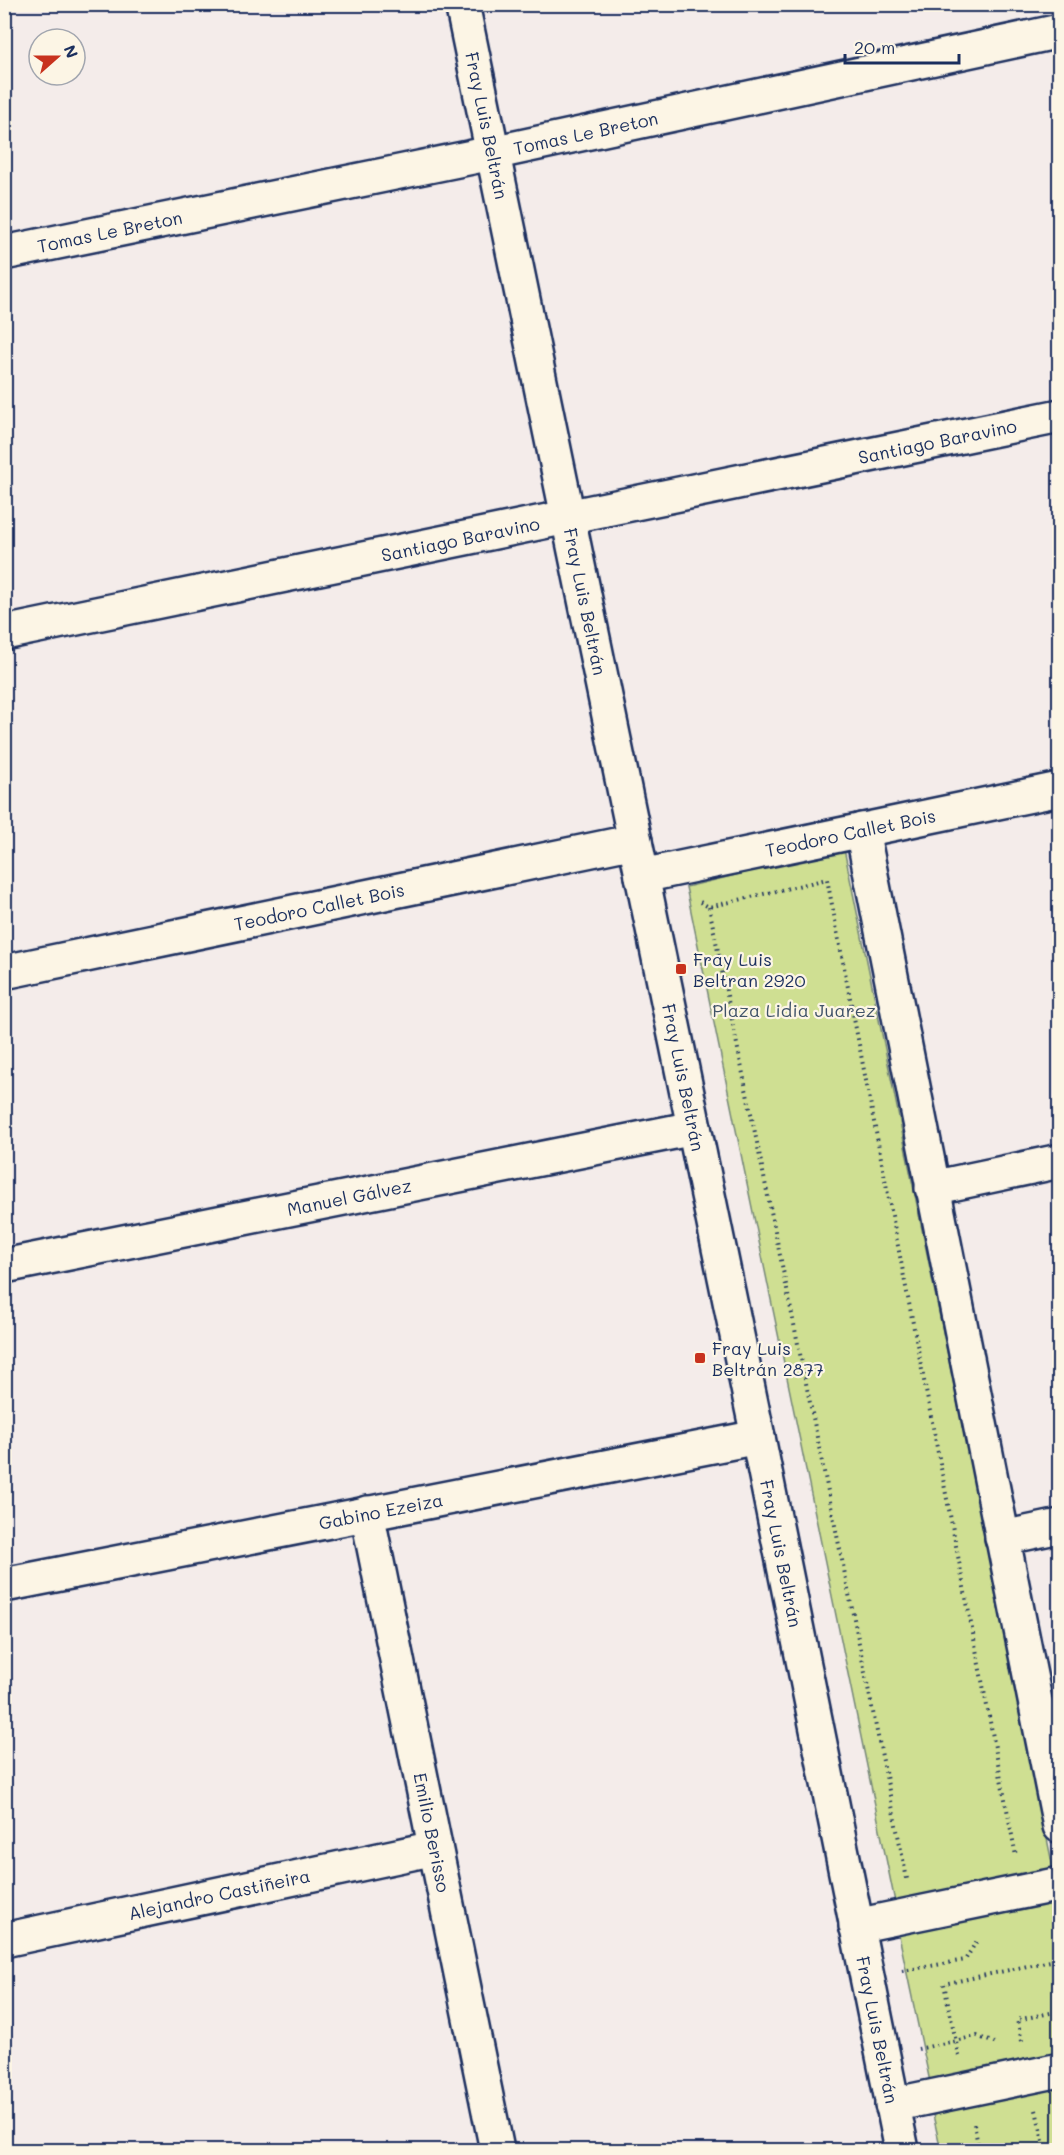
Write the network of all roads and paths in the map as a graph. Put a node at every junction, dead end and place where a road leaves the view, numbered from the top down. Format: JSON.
{"nodes":[{"id":1,"x":462,"y":4,"type":"edge"},
{"id":2,"x":1059,"y":31,"type":"edge"},
{"id":3,"x":492,"y":153,"type":"junction"},
{"id":4,"x":4,"y":253,"type":"edge"},
{"id":5,"x":1059,"y":416,"type":"edge"},
{"id":6,"x":567,"y":517,"type":"junction"},
{"id":7,"x":4,"y":633,"type":"edge"},
{"id":8,"x":1059,"y":789,"type":"edge"},
{"id":9,"x":862,"y":830,"type":"junction"},
{"id":10,"x":635,"y":841,"type":"junction"},
{"id":11,"x":642,"y":876,"type":"junction"},
{"id":12,"x":699,"y":902,"type":"dead end"},
{"id":13,"x":709,"y":907,"type":"junction"},
{"id":14,"x":4,"y":972,"type":"edge"},
{"id":15,"x":694,"y":1128,"type":"junction"},
{"id":16,"x":1059,"y":1161,"type":"edge"},
{"id":17,"x":932,"y":1188,"type":"junction"},
{"id":18,"x":4,"y":1266,"type":"edge"},
{"id":19,"x":758,"y":1437,"type":"junction"},
{"id":20,"x":367,"y":1513,"type":"junction"},
{"id":21,"x":1059,"y":1526,"type":"edge"},
{"id":22,"x":1002,"y":1538,"type":"junction"},
{"id":23,"x":4,"y":1584,"type":"edge"},
{"id":24,"x":1059,"y":1826,"type":"edge"},
{"id":25,"x":435,"y":1848,"type":"junction"},
{"id":26,"x":1005,"y":1858,"type":"dead end"},
{"id":27,"x":918,"y":1878,"type":"dead end"},
{"id":28,"x":1059,"y":1884,"type":"edge"},
{"id":29,"x":856,"y":1926,"type":"junction"},
{"id":30,"x":4,"y":1940,"type":"edge"},
{"id":31,"x":1059,"y":1959,"type":"edge"},
{"id":32,"x":944,"y":1984,"type":"dead end"},
{"id":33,"x":1059,"y":2070,"type":"edge"},
{"id":34,"x":892,"y":2104,"type":"junction"},
{"id":35,"x":496,"y":2151,"type":"edge"},
{"id":36,"x":902,"y":2151,"type":"edge"}],
"edges":[{"from":1,"to":3,"type":"street","name":"Fray Luis Beltrán"},
{"from":2,"to":3,"type":"street","name":"Tomas Le Breton"},
{"from":3,"to":4,"type":"street","name":"Tomas Le Breton"},
{"from":3,"to":6,"type":"street","name":"Fray Luis Beltrán"},
{"from":5,"to":6,"type":"street","name":"Santiago Baravino"},
{"from":6,"to":7,"type":"street","name":"Santiago Baravino"},
{"from":6,"to":10,"type":"street","name":"Fray Luis Beltrán"},
{"from":8,"to":9,"type":"street","name":"Teodoro Callet Bois"},
{"from":9,"to":11,"type":"street","name":"Teodoro Callet Bois"},
{"from":9,"to":17,"type":"street"},
{"from":10,"to":11,"type":"street","name":"Fray Luis Beltrán"},
{"from":10,"to":14,"type":"street","name":"Teodoro Callet Bois"},
{"from":11,"to":15,"type":"street","name":"Fray Luis Beltrán"},
{"from":12,"to":13,"type":"path"},
{"from":13,"to":26,"type":"path"},
{"from":13,"to":27,"type":"path"},
{"from":15,"to":18,"type":"street","name":"Manuel Gálvez"},
{"from":15,"to":19,"type":"street","name":"Fray Luis Beltrán"},
{"from":16,"to":17,"type":"street"},
{"from":17,"to":22,"type":"street"},
{"from":19,"to":20,"type":"street","name":"Gabino Ezeiza"},
{"from":19,"to":29,"type":"street","name":"Fray Luis Beltrán"},
{"from":20,"to":23,"type":"street","name":"Gabino Ezeiza"},
{"from":20,"to":25,"type":"street","name":"Emilio Berisso"},
{"from":21,"to":22,"type":"street"},
{"from":22,"to":24,"type":"street"},
{"from":25,"to":30,"type":"street","name":"Alejandro Castiñeira"},
{"from":25,"to":35,"type":"street","name":"Emilio Berisso"},
{"from":28,"to":29,"type":"street"},
{"from":29,"to":34,"type":"street","name":"Fray Luis Beltrán"},
{"from":31,"to":32,"type":"path"},
{"from":33,"to":34,"type":"street"},
{"from":34,"to":36,"type":"street","name":"Fray Luis Beltrán"}]}
